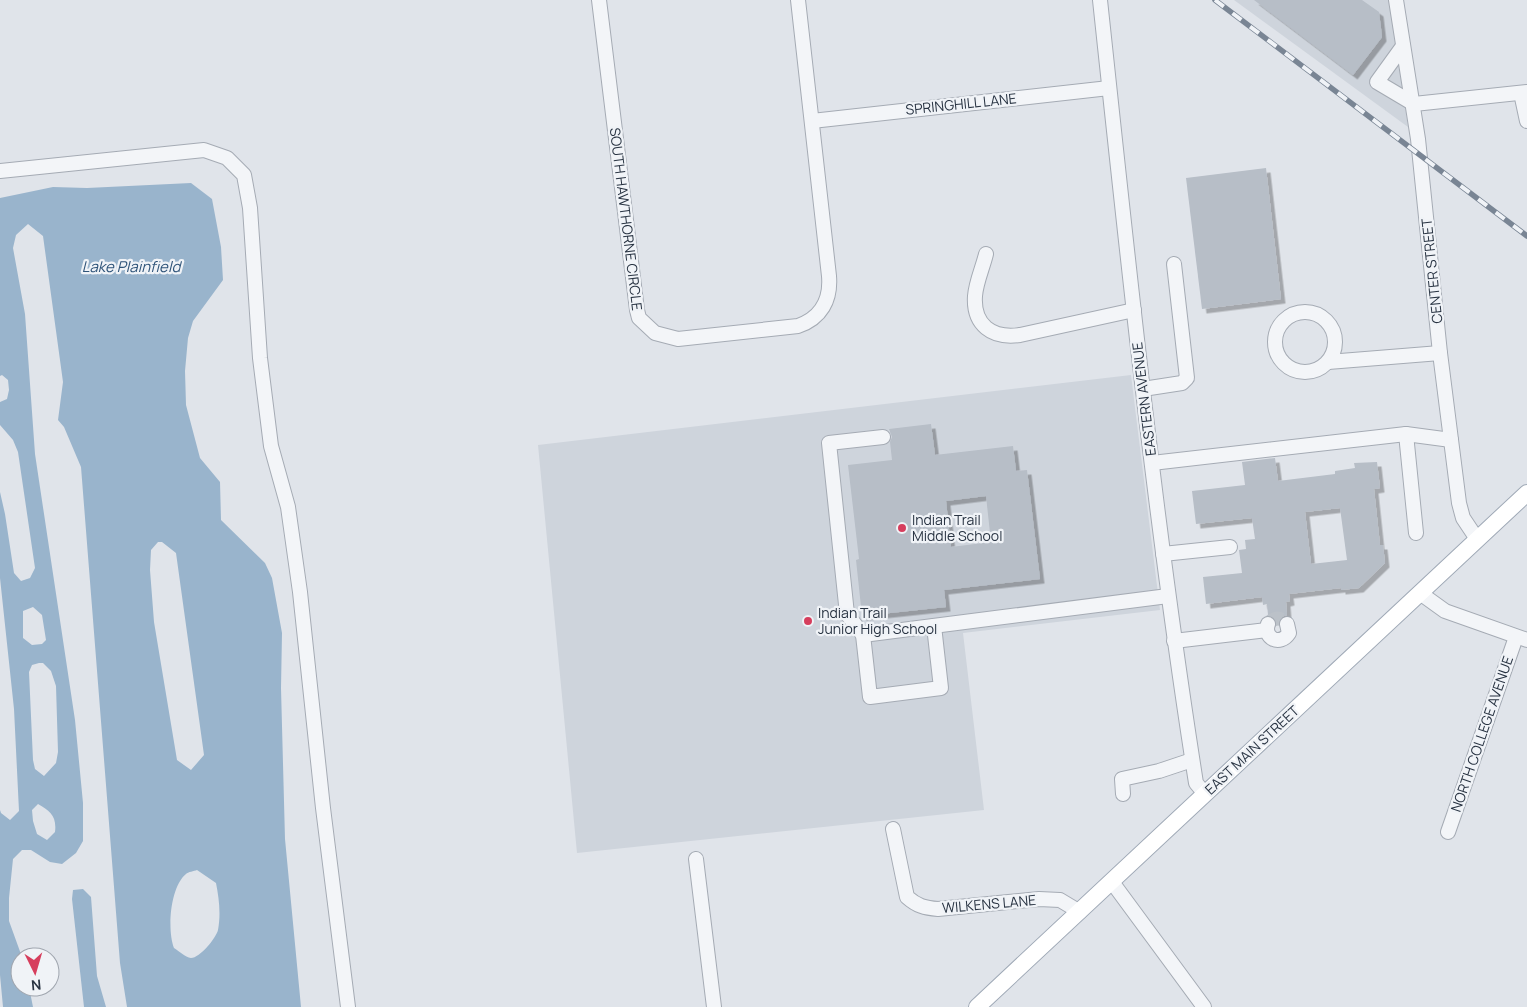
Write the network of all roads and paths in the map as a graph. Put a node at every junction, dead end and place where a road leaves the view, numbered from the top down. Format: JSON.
{"nodes":[{"id":1,"x":599,"y":0,"type":"edge"},
{"id":2,"x":798,"y":0,"type":"edge"},
{"id":3,"x":1100,"y":0,"type":"edge"},
{"id":4,"x":1396,"y":0,"type":"edge"},
{"id":5,"x":1403,"y":46,"type":"junction"},
{"id":6,"x":1109,"y":88,"type":"junction"},
{"id":7,"x":1524,"y":92,"type":"edge"},
{"id":8,"x":1414,"y":104,"type":"junction"},
{"id":9,"x":1527,"y":120,"type":"edge"},
{"id":10,"x":812,"y":121,"type":"junction"},
{"id":11,"x":0,"y":171,"type":"edge"},
{"id":12,"x":986,"y":254,"type":"dead end"},
{"id":13,"x":1174,"y":264,"type":"dead end"},
{"id":14,"x":1134,"y":310,"type":"junction"},
{"id":15,"x":1440,"y":353,"type":"junction"},
{"id":16,"x":1328,"y":362,"type":"junction"},
{"id":17,"x":1143,"y":389,"type":"junction"},
{"id":18,"x":1406,"y":434,"type":"junction"},
{"id":19,"x":883,"y":438,"type":"dead end"},
{"id":20,"x":1451,"y":440,"type":"junction"},
{"id":21,"x":1152,"y":463,"type":"junction"},
{"id":22,"x":1527,"y":493,"type":"edge"},
{"id":23,"x":1416,"y":533,"type":"dead end"},
{"id":24,"x":1477,"y":539,"type":"junction"},
{"id":25,"x":1230,"y":547,"type":"dead end"},
{"id":26,"x":1163,"y":554,"type":"junction"},
{"id":27,"x":1420,"y":593,"type":"junction"},
{"id":28,"x":1168,"y":596,"type":"junction"},
{"id":29,"x":1288,"y":624,"type":"dead end"},
{"id":30,"x":934,"y":626,"type":"junction"},
{"id":31,"x":863,"y":635,"type":"junction"},
{"id":32,"x":1522,"y":638,"type":"edge"},
{"id":33,"x":1174,"y":641,"type":"junction"},
{"id":34,"x":1192,"y":760,"type":"junction"},
{"id":35,"x":1123,"y":794,"type":"dead end"},
{"id":36,"x":1205,"y":794,"type":"junction"},
{"id":37,"x":892,"y":829,"type":"dead end"},
{"id":38,"x":1448,"y":832,"type":"dead end"},
{"id":39,"x":696,"y":859,"type":"dead end"},
{"id":40,"x":1112,"y":882,"type":"junction"},
{"id":41,"x":1080,"y":912,"type":"junction"},
{"id":42,"x":348,"y":1007,"type":"edge"},
{"id":43,"x":714,"y":1007,"type":"edge"},
{"id":44,"x":978,"y":1007,"type":"edge"},
{"id":45,"x":1204,"y":1007,"type":"edge"}],
"edges":[{"from":1,"to":10,"type":"street","name":"SOUTH HAWTHORNE CIRCLE"},
{"from":2,"to":10,"type":"street","name":"SOUTH HAWTHORNE CIRCLE"},
{"from":3,"to":6,"type":"street","name":"EASTERN AVENUE"},
{"from":4,"to":5,"type":"street","name":"CENTER STREET"},
{"from":5,"to":8,"type":"street","name":"CENTER STREET"},
{"from":5,"to":8,"type":"street"},
{"from":6,"to":10,"type":"street","name":"SPRINGHILL LANE"},
{"from":6,"to":14,"type":"street","name":"EASTERN AVENUE"},
{"from":7,"to":8,"type":"street"},
{"from":7,"to":9,"type":"street"},
{"from":8,"to":15,"type":"street","name":"CENTER STREET"},
{"from":11,"to":42,"type":"street"},
{"from":12,"to":14,"type":"street"},
{"from":13,"to":17,"type":"street"},
{"from":14,"to":17,"type":"street","name":"EASTERN AVENUE"},
{"from":15,"to":16,"type":"street"},
{"from":15,"to":20,"type":"street","name":"CENTER STREET"},
{"from":16,"to":16,"type":"street"},
{"from":17,"to":21,"type":"street","name":"EASTERN AVENUE"},
{"from":18,"to":20,"type":"street"},
{"from":18,"to":21,"type":"street"},
{"from":18,"to":23,"type":"street"},
{"from":19,"to":31,"type":"street"},
{"from":20,"to":24,"type":"street","name":"CENTER STREET"},
{"from":21,"to":26,"type":"street","name":"EASTERN AVENUE"},
{"from":22,"to":24,"type":"main road","name":"EAST MAIN STREET"},
{"from":24,"to":27,"type":"main road","name":"EAST MAIN STREET"},
{"from":25,"to":26,"type":"street"},
{"from":26,"to":28,"type":"street","name":"EASTERN AVENUE"},
{"from":27,"to":32,"type":"street"},
{"from":27,"to":36,"type":"main road","name":"EAST MAIN STREET"},
{"from":28,"to":30,"type":"street"},
{"from":28,"to":33,"type":"street","name":"EASTERN AVENUE"},
{"from":29,"to":33,"type":"street"},
{"from":30,"to":31,"type":"street"},
{"from":30,"to":31,"type":"street"},
{"from":32,"to":38,"type":"street","name":"NORTH COLLEGE AVENUE"},
{"from":33,"to":34,"type":"street","name":"EASTERN AVENUE"},
{"from":34,"to":35,"type":"street"},
{"from":34,"to":36,"type":"street","name":"EASTERN AVENUE"},
{"from":36,"to":40,"type":"main road","name":"EAST MAIN STREET"},
{"from":37,"to":41,"type":"street","name":"WILKENS LANE"},
{"from":39,"to":43,"type":"street"},
{"from":40,"to":41,"type":"main road","name":"EAST MAIN STREET"},
{"from":40,"to":45,"type":"street"},
{"from":41,"to":44,"type":"main road","name":"EAST MAIN STREET"}]}
